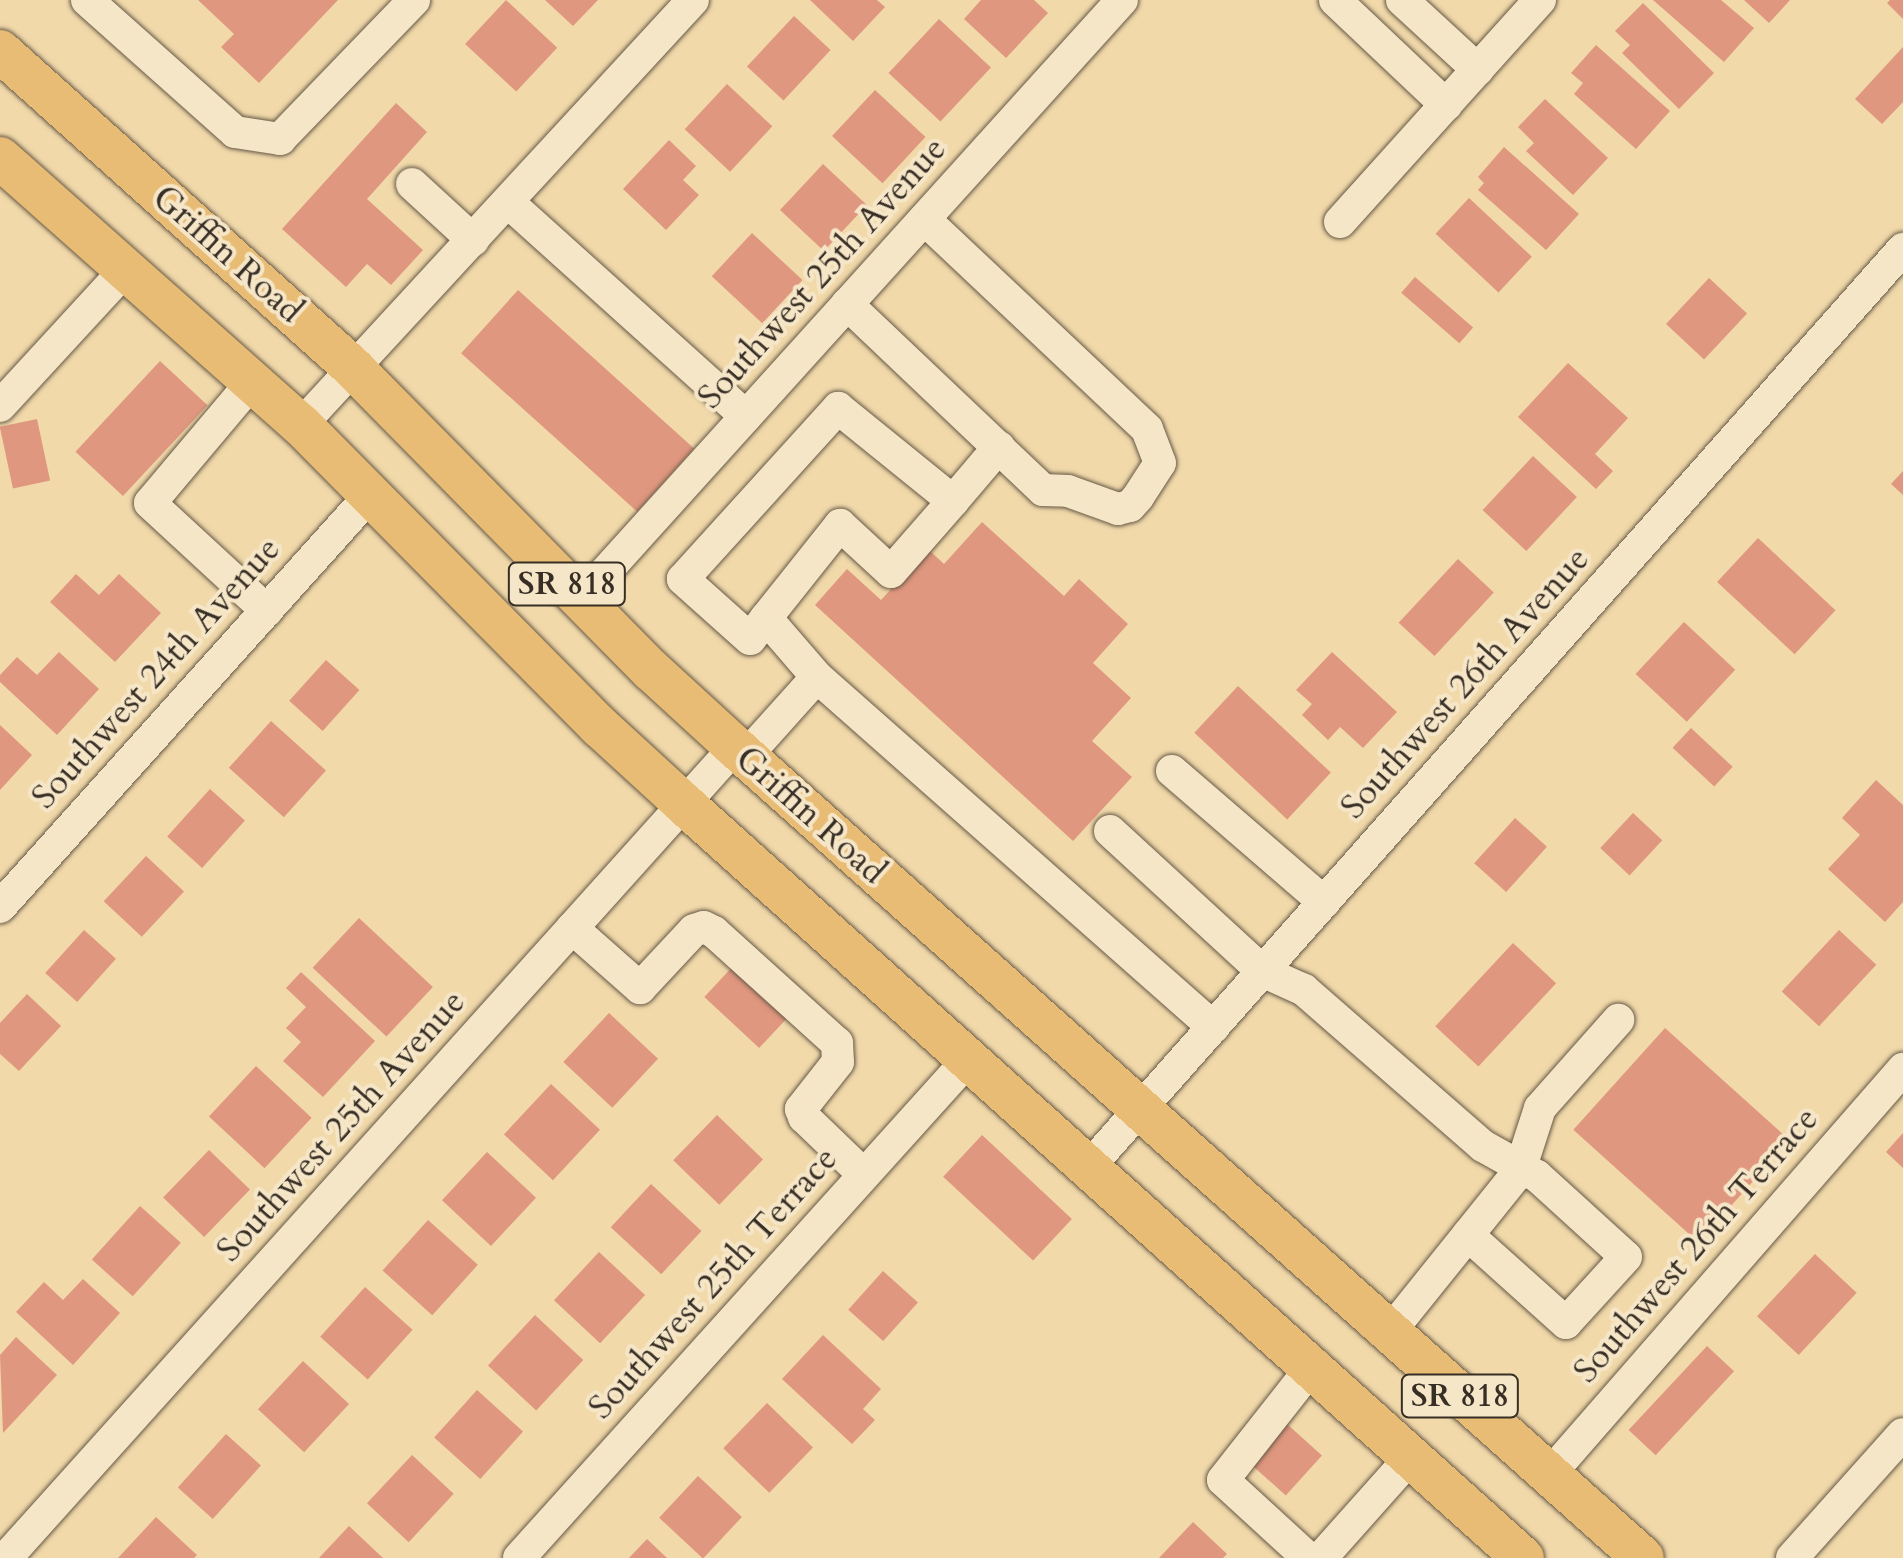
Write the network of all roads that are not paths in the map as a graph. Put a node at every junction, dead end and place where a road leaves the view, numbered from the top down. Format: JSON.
{"nodes":[{"id":1,"x":87,"y":0,"type":"edge"},
{"id":2,"x":414,"y":0,"type":"edge"},
{"id":3,"x":693,"y":0,"type":"edge"},
{"id":4,"x":1122,"y":0,"type":"edge"},
{"id":5,"x":1336,"y":0,"type":"edge"},
{"id":6,"x":1386,"y":0,"type":"edge"},
{"id":7,"x":1402,"y":0,"type":"edge"},
{"id":8,"x":1540,"y":0,"type":"edge"},
{"id":9,"x":1363,"y":26,"type":"junction"},
{"id":10,"x":0,"y":51,"type":"edge"},
{"id":11,"x":1478,"y":70,"type":"junction"},
{"id":12,"x":0,"y":90,"type":"edge"},
{"id":13,"x":58,"y":102,"type":"junction"},
{"id":14,"x":1446,"y":105,"type":"junction"},
{"id":15,"x":0,"y":158,"type":"edge"},
{"id":16,"x":412,"y":184,"type":"dead end"},
{"id":17,"x":508,"y":202,"type":"junction"},
{"id":18,"x":924,"y":219,"type":"junction"},
{"id":19,"x":1340,"y":222,"type":"dead end"},
{"id":20,"x":473,"y":240,"type":"junction"},
{"id":21,"x":1903,"y":249,"type":"edge"},
{"id":22,"x":126,"y":269,"type":"junction"},
{"id":23,"x":848,"y":304,"type":"junction"},
{"id":24,"x":354,"y":368,"type":"junction"},
{"id":25,"x":252,"y":382,"type":"junction"},
{"id":26,"x":5,"y":392,"type":"edge"},
{"id":27,"x":746,"y":416,"type":"junction"},
{"id":28,"x":301,"y":425,"type":"junction"},
{"id":29,"x":999,"y":448,"type":"junction"},
{"id":30,"x":372,"y":494,"type":"junction"},
{"id":31,"x":953,"y":501,"type":"junction"},
{"id":32,"x":581,"y":598,"type":"junction"},
{"id":33,"x":267,"y":610,"type":"junction"},
{"id":34,"x":766,"y":618,"type":"junction"},
{"id":35,"x":817,"y":677,"type":"junction"},
{"id":36,"x":740,"y":752,"type":"junction"},
{"id":37,"x":1172,"y":771,"type":"dead end"},
{"id":38,"x":684,"y":804,"type":"junction"},
{"id":39,"x":1110,"y":831,"type":"dead end"},
{"id":40,"x":1324,"y":902,"type":"junction"},
{"id":41,"x":0,"y":907,"type":"edge"},
{"id":42,"x":572,"y":928,"type":"junction"},
{"id":43,"x":1262,"y":971,"type":"junction"},
{"id":44,"x":1618,"y":1020,"type":"dead end"},
{"id":45,"x":1213,"y":1027,"type":"junction"},
{"id":46,"x":967,"y":1061,"type":"junction"},
{"id":47,"x":1903,"y":1069,"type":"edge"},
{"id":48,"x":1140,"y":1110,"type":"junction"},
{"id":49,"x":1087,"y":1169,"type":"junction"},
{"id":50,"x":1520,"y":1170,"type":"junction"},
{"id":51,"x":864,"y":1174,"type":"junction"},
{"id":52,"x":1468,"y":1235,"type":"junction"},
{"id":53,"x":1390,"y":1333,"type":"junction"},
{"id":54,"x":1311,"y":1368,"type":"junction"},
{"id":55,"x":1903,"y":1434,"type":"edge"},
{"id":56,"x":1410,"y":1457,"type":"junction"},
{"id":57,"x":1549,"y":1474,"type":"junction"},
{"id":58,"x":1800,"y":1555,"type":"edge"},
{"id":59,"x":6,"y":1558,"type":"edge"},
{"id":60,"x":519,"y":1558,"type":"edge"},
{"id":61,"x":1308,"y":1558,"type":"edge"},
{"id":62,"x":1320,"y":1558,"type":"edge"},
{"id":63,"x":1523,"y":1558,"type":"edge"},
{"id":64,"x":1643,"y":1558,"type":"edge"}],
"edges":[{"from":1,"to":2,"type":"street"},
{"from":3,"to":17,"type":"street"},
{"from":4,"to":18,"type":"street","name":"Southwest 25th Avenue"},
{"from":5,"to":9,"type":"street"},
{"from":6,"to":9,"type":"street"},
{"from":7,"to":11,"type":"street"},
{"from":8,"to":11,"type":"street"},
{"from":9,"to":14,"type":"street"},
{"from":10,"to":13,"type":"main road","name":"Griffin Road","number":"SR 818"},
{"from":11,"to":14,"type":"street"},
{"from":12,"to":13,"type":"main road"},
{"from":13,"to":24,"type":"main road","name":"Griffin Road","number":"SR 818"},
{"from":14,"to":19,"type":"street"},
{"from":15,"to":22,"type":"main road","number":"SR 818"},
{"from":16,"to":20,"type":"street"},
{"from":17,"to":20,"type":"street"},
{"from":17,"to":27,"type":"street"},
{"from":18,"to":23,"type":"street","name":"Southwest 25th Avenue"},
{"from":18,"to":29,"type":"street"},
{"from":20,"to":24,"type":"street"},
{"from":21,"to":40,"type":"street","name":"Southwest 26th Avenue"},
{"from":22,"to":25,"type":"main road","number":"SR 818"},
{"from":22,"to":26,"type":"street"},
{"from":23,"to":27,"type":"street","name":"Southwest 25th Avenue"},
{"from":23,"to":29,"type":"street"},
{"from":24,"to":28,"type":"street"},
{"from":24,"to":32,"type":"main road","name":"Griffin Road","number":"SR 818"},
{"from":25,"to":28,"type":"main road","number":"SR 818"},
{"from":25,"to":33,"type":"street"},
{"from":27,"to":32,"type":"street","name":"Southwest 25th Avenue"},
{"from":28,"to":30,"type":"main road","number":"SR 818"},
{"from":29,"to":31,"type":"street"},
{"from":30,"to":33,"type":"street","name":"Southwest 24th Avenue"},
{"from":30,"to":38,"type":"main road","number":"SR 818"},
{"from":31,"to":34,"type":"street"},
{"from":31,"to":34,"type":"street"},
{"from":32,"to":36,"type":"main road","name":"Griffin Road","number":"SR 818"},
{"from":33,"to":41,"type":"street","name":"Southwest 24th Avenue"},
{"from":34,"to":35,"type":"street"},
{"from":35,"to":36,"type":"street","name":"Southwest 25th Avenue"},
{"from":35,"to":45,"type":"street"},
{"from":36,"to":38,"type":"street","name":"Southwest 25th Avenue"},
{"from":36,"to":48,"type":"main road","name":"Griffin Road","number":"SR 818"},
{"from":37,"to":40,"type":"street"},
{"from":38,"to":42,"type":"street","name":"Southwest 25th Avenue"},
{"from":38,"to":46,"type":"main road","number":"SR 818"},
{"from":39,"to":43,"type":"street"},
{"from":40,"to":43,"type":"street","name":"Southwest 26th Avenue"},
{"from":42,"to":51,"type":"street"},
{"from":42,"to":59,"type":"street","name":"Southwest 25th Avenue"},
{"from":43,"to":45,"type":"street","name":"Southwest 26th Avenue"},
{"from":43,"to":50,"type":"street"},
{"from":44,"to":50,"type":"street"},
{"from":45,"to":48,"type":"street","name":"Southwest 26th Avenue"},
{"from":46,"to":49,"type":"main road","number":"SR 818"},
{"from":46,"to":51,"type":"street","name":"Southwest 25th Terrace"},
{"from":47,"to":57,"type":"street","name":"Southwest 26th Terrace"},
{"from":48,"to":49,"type":"street","name":"Southwest 26th Avenue"},
{"from":48,"to":53,"type":"main road","name":"Griffin Road","number":"SR 818"},
{"from":49,"to":54,"type":"main road","number":"SR 818"},
{"from":50,"to":52,"type":"street"},
{"from":50,"to":52,"type":"street"},
{"from":51,"to":60,"type":"street","name":"Southwest 25th Terrace"},
{"from":52,"to":53,"type":"street"},
{"from":53,"to":57,"type":"main road","name":"Griffin Road","number":"SR 818"},
{"from":54,"to":56,"type":"main road","number":"SR 818"},
{"from":54,"to":61,"type":"street"},
{"from":55,"to":58,"type":"street"},
{"from":56,"to":62,"type":"street"},
{"from":56,"to":63,"type":"main road","number":"SR 818"},
{"from":57,"to":64,"type":"main road","name":"Griffin Road","number":"SR 818"}]}
